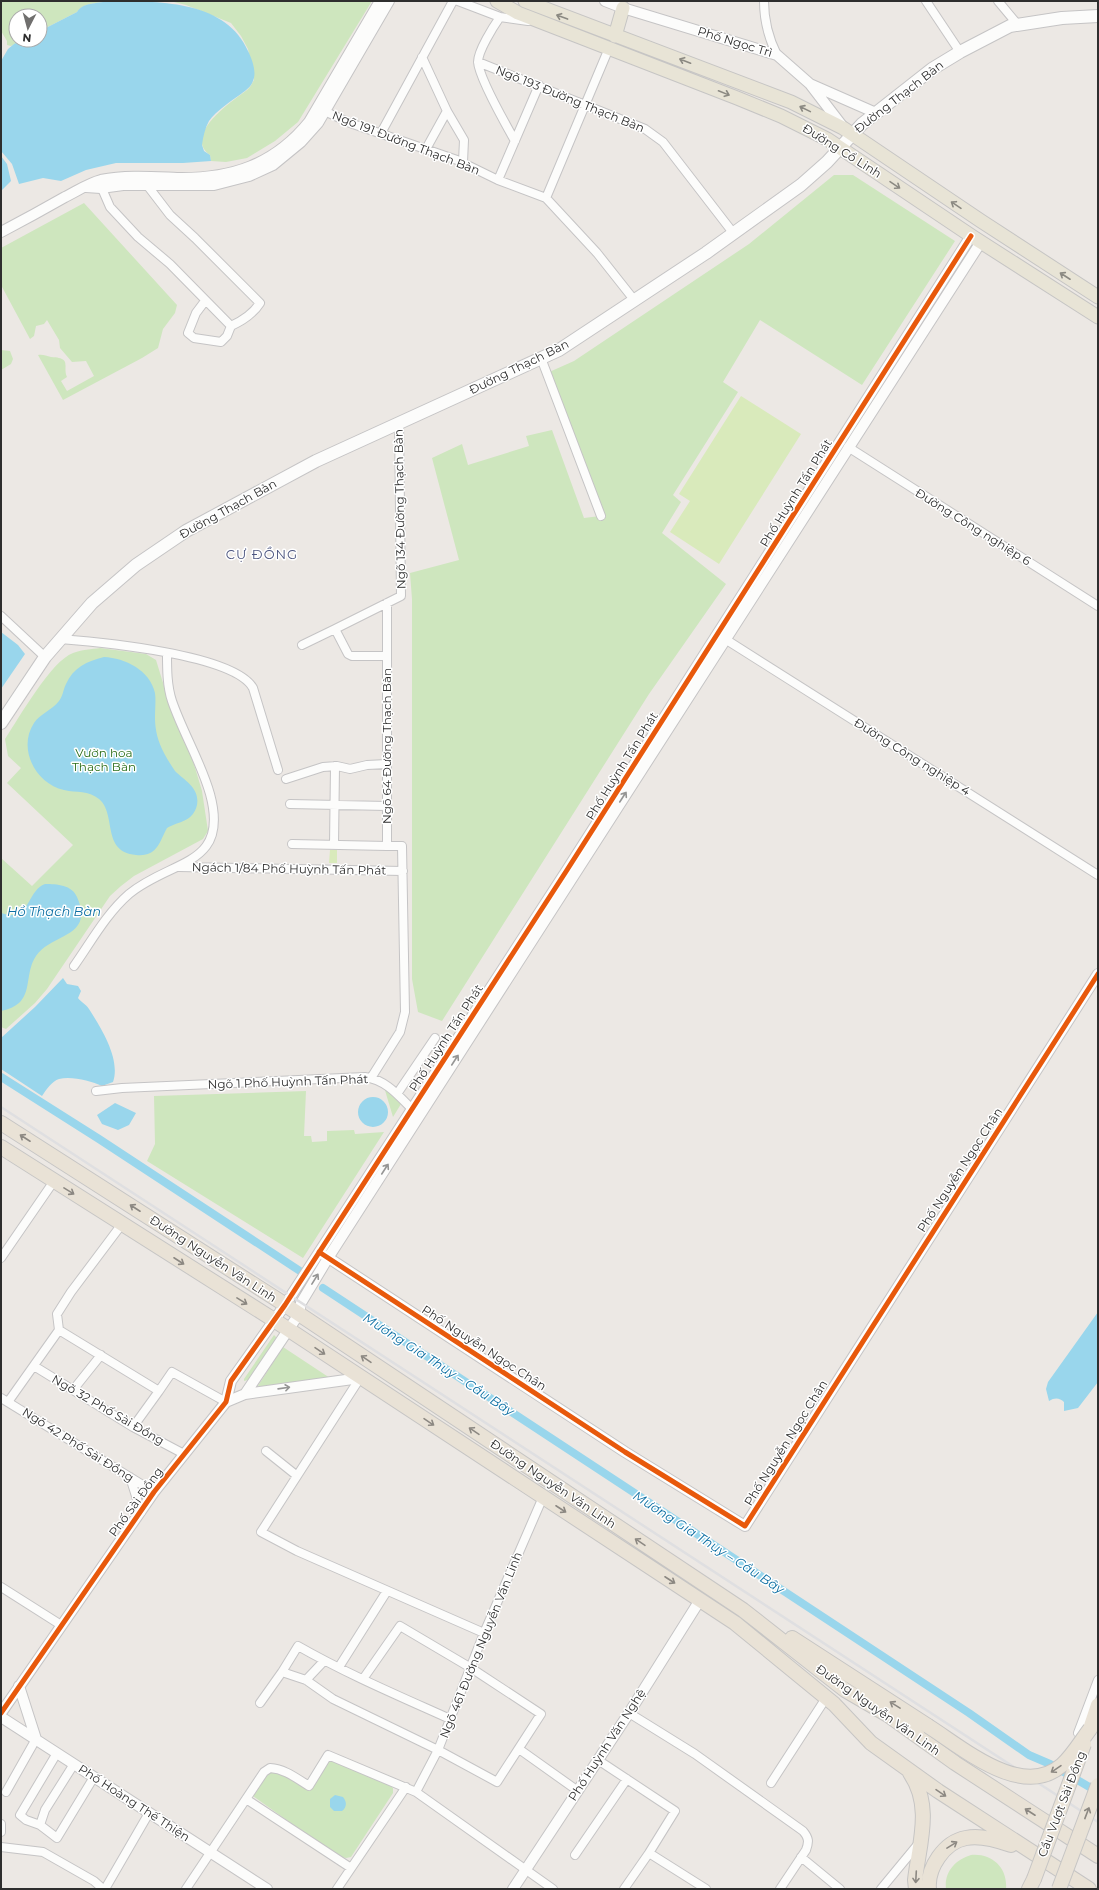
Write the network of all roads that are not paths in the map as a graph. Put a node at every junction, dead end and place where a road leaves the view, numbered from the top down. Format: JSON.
{"nodes":[{"id":1,"x":380,"y":1,"type":"edge"},
{"id":2,"x":389,"y":1,"type":"edge"},
{"id":3,"x":453,"y":1,"type":"edge"},
{"id":4,"x":458,"y":1,"type":"edge"},
{"id":5,"x":496,"y":1,"type":"edge"},
{"id":6,"x":525,"y":1,"type":"edge"},
{"id":7,"x":605,"y":1,"type":"edge"},
{"id":8,"x":764,"y":1,"type":"edge"},
{"id":9,"x":926,"y":1,"type":"edge"},
{"id":10,"x":998,"y":1,"type":"edge"},
{"id":11,"x":624,"y":4,"type":"edge"},
{"id":12,"x":1098,"y":16,"type":"edge"},
{"id":13,"x":500,"y":17,"type":"junction"},
{"id":14,"x":543,"y":23,"type":"junction"},
{"id":15,"x":1018,"y":25,"type":"junction"},
{"id":16,"x":612,"y":42,"type":"junction"},
{"id":17,"x":960,"y":52,"type":"junction"},
{"id":18,"x":778,"y":54,"type":"junction"},
{"id":19,"x":422,"y":57,"type":"junction"},
{"id":20,"x":478,"y":62,"type":"junction"},
{"id":21,"x":810,"y":84,"type":"junction"},
{"id":22,"x":539,"y":85,"type":"junction"},
{"id":23,"x":586,"y":104,"type":"junction"},
{"id":24,"x":321,"y":110,"type":"junction"},
{"id":25,"x":447,"y":111,"type":"junction"},
{"id":26,"x":876,"y":113,"type":"junction"},
{"id":27,"x":848,"y":131,"type":"junction"},
{"id":28,"x":381,"y":133,"type":"junction"},
{"id":29,"x":515,"y":141,"type":"junction"},
{"id":30,"x":839,"y":148,"type":"junction"},
{"id":31,"x":426,"y":149,"type":"junction"},
{"id":32,"x":463,"y":162,"type":"junction"},
{"id":33,"x":498,"y":180,"type":"junction"},
{"id":34,"x":146,"y":181,"type":"junction"},
{"id":35,"x":100,"y":184,"type":"junction"},
{"id":36,"x":546,"y":198,"type":"junction"},
{"id":37,"x":1,"y":232,"type":"edge"},
{"id":38,"x":734,"y":234,"type":"junction"},
{"id":39,"x":976,"y":239,"type":"junction"},
{"id":40,"x":1098,"y":297,"type":"edge"},
{"id":41,"x":206,"y":301,"type":"junction"},
{"id":42,"x":635,"y":301,"type":"junction"},
{"id":43,"x":1098,"y":317,"type":"edge"},
{"id":44,"x":231,"y":326,"type":"junction"},
{"id":45,"x":541,"y":358,"type":"junction"},
{"id":46,"x":399,"y":422,"type":"junction"},
{"id":47,"x":844,"y":445,"type":"junction"},
{"id":48,"x":601,"y":516,"type":"dead end"},
{"id":49,"x":387,"y":603,"type":"junction"},
{"id":50,"x":1098,"y":606,"type":"edge"},
{"id":51,"x":1,"y":616,"type":"edge"},
{"id":52,"x":335,"y":628,"type":"junction"},
{"id":53,"x":721,"y":637,"type":"junction"},
{"id":54,"x":60,"y":639,"type":"junction"},
{"id":55,"x":302,"y":645,"type":"dead end"},
{"id":56,"x":167,"y":653,"type":"junction"},
{"id":57,"x":387,"y":656,"type":"junction"},
{"id":58,"x":44,"y":657,"type":"junction"},
{"id":59,"x":1,"y":723,"type":"edge"},
{"id":60,"x":387,"y":764,"type":"junction"},
{"id":61,"x":335,"y":766,"type":"junction"},
{"id":62,"x":278,"y":770,"type":"dead end"},
{"id":63,"x":286,"y":779,"type":"dead end"},
{"id":64,"x":290,"y":804,"type":"dead end"},
{"id":65,"x":334,"y":805,"type":"junction"},
{"id":66,"x":387,"y":806,"type":"junction"},
{"id":67,"x":292,"y":844,"type":"dead end"},
{"id":68,"x":334,"y":845,"type":"junction"},
{"id":69,"x":387,"y":846,"type":"junction"},
{"id":70,"x":174,"y":867,"type":"junction"},
{"id":71,"x":403,"y":871,"type":"junction"},
{"id":72,"x":1098,"y":875,"type":"edge"},
{"id":73,"x":74,"y":966,"type":"dead end"},
{"id":74,"x":1098,"y":974,"type":"edge"},
{"id":75,"x":490,"y":997,"type":"junction"},
{"id":76,"x":435,"y":1038,"type":"dead end"},
{"id":77,"x":371,"y":1078,"type":"junction"},
{"id":78,"x":96,"y":1091,"type":"dead end"},
{"id":79,"x":397,"y":1094,"type":"junction"},
{"id":80,"x":412,"y":1110,"type":"junction"},
{"id":81,"x":1,"y":1123,"type":"edge"},
{"id":82,"x":1,"y":1147,"type":"edge"},
{"id":83,"x":54,"y":1181,"type":"junction"},
{"id":84,"x":122,"y":1224,"type":"junction"},
{"id":85,"x":319,"y":1252,"type":"junction"},
{"id":86,"x":1,"y":1258,"type":"edge"},
{"id":87,"x":328,"y":1258,"type":"junction"},
{"id":88,"x":285,"y":1305,"type":"junction"},
{"id":89,"x":299,"y":1314,"type":"junction"},
{"id":90,"x":274,"y":1320,"type":"junction"},
{"id":91,"x":59,"y":1330,"type":"junction"},
{"id":92,"x":288,"y":1330,"type":"junction"},
{"id":93,"x":101,"y":1355,"type":"junction"},
{"id":94,"x":34,"y":1366,"type":"junction"},
{"id":95,"x":360,"y":1378,"type":"junction"},
{"id":96,"x":73,"y":1390,"type":"junction"},
{"id":97,"x":159,"y":1391,"type":"junction"},
{"id":98,"x":245,"y":1394,"type":"junction"},
{"id":99,"x":418,"y":1394,"type":"junction"},
{"id":100,"x":4,"y":1400,"type":"edge"},
{"id":101,"x":226,"y":1402,"type":"junction"},
{"id":102,"x":408,"y":1407,"type":"junction"},
{"id":103,"x":133,"y":1427,"type":"junction"},
{"id":104,"x":266,"y":1451,"type":"dead end"},
{"id":105,"x":184,"y":1454,"type":"junction"},
{"id":106,"x":296,"y":1475,"type":"junction"},
{"id":107,"x":130,"y":1477,"type":"junction"},
{"id":108,"x":154,"y":1492,"type":"junction"},
{"id":109,"x":543,"y":1497,"type":"junction"},
{"id":110,"x":141,"y":1512,"type":"junction"},
{"id":111,"x":1,"y":1587,"type":"edge"},
{"id":112,"x":387,"y":1591,"type":"junction"},
{"id":113,"x":700,"y":1600,"type":"junction"},
{"id":114,"x":743,"y":1610,"type":"junction"},
{"id":115,"x":61,"y":1626,"type":"junction"},
{"id":116,"x":484,"y":1633,"type":"junction"},
{"id":117,"x":324,"y":1661,"type":"junction"},
{"id":118,"x":339,"y":1667,"type":"junction"},
{"id":119,"x":471,"y":1668,"type":"junction"},
{"id":120,"x":282,"y":1672,"type":"junction"},
{"id":121,"x":363,"y":1679,"type":"junction"},
{"id":122,"x":306,"y":1680,"type":"junction"},
{"id":123,"x":1098,"y":1680,"type":"edge"},
{"id":124,"x":19,"y":1686,"type":"junction"},
{"id":125,"x":826,"y":1698,"type":"junction"},
{"id":126,"x":260,"y":1703,"type":"dead end"},
{"id":127,"x":1098,"y":1705,"type":"edge"},
{"id":128,"x":1,"y":1712,"type":"edge"},
{"id":129,"x":629,"y":1713,"type":"junction"},
{"id":130,"x":1,"y":1717,"type":"edge"},
{"id":131,"x":450,"y":1719,"type":"junction"},
{"id":132,"x":1084,"y":1731,"type":"junction"},
{"id":133,"x":36,"y":1739,"type":"junction"},
{"id":134,"x":519,"y":1749,"type":"junction"},
{"id":135,"x":438,"y":1750,"type":"junction"},
{"id":136,"x":57,"y":1753,"type":"junction"},
{"id":137,"x":886,"y":1754,"type":"junction"},
{"id":138,"x":598,"y":1760,"type":"junction"},
{"id":139,"x":74,"y":1764,"type":"junction"},
{"id":140,"x":94,"y":1777,"type":"junction"},
{"id":141,"x":627,"y":1779,"type":"junction"},
{"id":142,"x":771,"y":1783,"type":"dead end"},
{"id":143,"x":1098,"y":1785,"type":"edge"},
{"id":144,"x":406,"y":1787,"type":"junction"},
{"id":145,"x":578,"y":1791,"type":"junction"},
{"id":146,"x":6,"y":1792,"type":"dead end"},
{"id":147,"x":416,"y":1792,"type":"junction"},
{"id":148,"x":246,"y":1799,"type":"junction"},
{"id":149,"x":149,"y":1813,"type":"junction"},
{"id":150,"x":1,"y":1824,"type":"edge"},
{"id":151,"x":40,"y":1825,"type":"junction"},
{"id":152,"x":1,"y":1832,"type":"edge"},
{"id":153,"x":921,"y":1841,"type":"junction"},
{"id":154,"x":1,"y":1847,"type":"edge"},
{"id":155,"x":209,"y":1852,"type":"junction"},
{"id":156,"x":649,"y":1853,"type":"junction"},
{"id":157,"x":575,"y":1855,"type":"dead end"},
{"id":158,"x":1037,"y":1856,"type":"junction"},
{"id":159,"x":1098,"y":1856,"type":"edge"},
{"id":160,"x":801,"y":1857,"type":"junction"},
{"id":161,"x":351,"y":1868,"type":"junction"},
{"id":162,"x":526,"y":1870,"type":"junction"},
{"id":163,"x":1069,"y":1876,"type":"junction"},
{"id":164,"x":1031,"y":1886,"type":"edge"},
{"id":165,"x":104,"y":1889,"type":"edge"},
{"id":166,"x":186,"y":1889,"type":"edge"},
{"id":167,"x":267,"y":1889,"type":"edge"},
{"id":168,"x":337,"y":1889,"type":"edge"},
{"id":169,"x":514,"y":1889,"type":"edge"},
{"id":170,"x":553,"y":1889,"type":"edge"},
{"id":171,"x":624,"y":1889,"type":"edge"},
{"id":172,"x":706,"y":1889,"type":"edge"},
{"id":173,"x":780,"y":1889,"type":"edge"},
{"id":174,"x":840,"y":1889,"type":"edge"},
{"id":175,"x":881,"y":1889,"type":"edge"},
{"id":176,"x":916,"y":1889,"type":"edge"},
{"id":177,"x":929,"y":1889,"type":"edge"},
{"id":178,"x":1059,"y":1889,"type":"edge"},
{"id":179,"x":1085,"y":1889,"type":"edge"},
{"id":180,"x":1089,"y":1889,"type":"edge"}],
"edges":[{"from":1,"to":24,"type":"street"},
{"from":2,"to":24,"type":"street"},
{"from":3,"to":19,"type":"street"},
{"from":4,"to":13,"type":"street"},
{"from":5,"to":14,"type":"main road","name":"Đường Cổ Linh"},
{"from":16,"to":6,"type":"main road","name":"Đường Cổ Linh","one_way":true},
{"from":7,"to":11,"type":"street","name":"Phố Ngọc Trì"},
{"from":8,"to":18,"type":"street"},
{"from":9,"to":17,"type":"street"},
{"from":10,"to":15,"type":"street"},
{"from":11,"to":16,"type":"main road"},
{"from":11,"to":18,"type":"street","name":"Phố Ngọc Trì"},
{"from":12,"to":15,"type":"main road","name":"Đường Thạch Bàn"},
{"from":13,"to":14,"type":"street"},
{"from":13,"to":20,"type":"street"},
{"from":14,"to":16,"type":"main road","name":"Đường Cổ Linh"},
{"from":15,"to":17,"type":"main road","name":"Đường Thạch Bàn"},
{"from":16,"to":23,"type":"street"},
{"from":27,"to":16,"type":"main road","name":"Đường Cổ Linh","one_way":true},
{"from":16,"to":30,"type":"main road","name":"Đường Cổ Linh","one_way":true},
{"from":17,"to":26,"type":"main road","name":"Đường Thạch Bàn"},
{"from":18,"to":21,"type":"street","name":"Phố Ngọc Trì"},
{"from":19,"to":25,"type":"street"},
{"from":19,"to":28,"type":"street"},
{"from":20,"to":22,"type":"street","name":"Ngõ 193 Đường Thạch Bàn"},
{"from":20,"to":29,"type":"street"},
{"from":21,"to":26,"type":"street","name":"Phố Ngọc Trì"},
{"from":21,"to":27,"type":"street"},
{"from":22,"to":23,"type":"street","name":"Ngõ 193 Đường Thạch Bàn"},
{"from":22,"to":29,"type":"street"},
{"from":23,"to":36,"type":"street"},
{"from":23,"to":38,"type":"street","name":"Ngõ 193 Đường Thạch Bàn"},
{"from":24,"to":28,"type":"street","name":"Ngõ 191 Đường Thạch Bàn"},
{"from":24,"to":34,"type":"street"},
{"from":25,"to":31,"type":"street"},
{"from":25,"to":32,"type":"street"},
{"from":26,"to":27,"type":"main road","name":"Đường Thạch Bàn"},
{"from":27,"to":30,"type":"main road","name":"Đường Thạch Bàn"},
{"from":40,"to":27,"type":"main road","name":"Đường Cổ Linh","one_way":true},
{"from":28,"to":31,"type":"street","name":"Ngõ 191 Đường Thạch Bàn"},
{"from":29,"to":33,"type":"street"},
{"from":30,"to":38,"type":"main road","name":"Đường Thạch Bàn"},
{"from":30,"to":39,"type":"main road","name":"Đường Cổ Linh","one_way":true},
{"from":31,"to":32,"type":"street","name":"Ngõ 191 Đường Thạch Bàn"},
{"from":32,"to":33,"type":"street","name":"Ngõ 191 Đường Thạch Bàn"},
{"from":33,"to":36,"type":"street","name":"Ngõ 191 Đường Thạch Bàn"},
{"from":34,"to":35,"type":"street"},
{"from":34,"to":44,"type":"street"},
{"from":35,"to":37,"type":"street"},
{"from":35,"to":41,"type":"street"},
{"from":36,"to":42,"type":"street","name":"Ngõ 191 Đường Thạch Bàn"},
{"from":38,"to":42,"type":"main road","name":"Đường Thạch Bàn"},
{"from":39,"to":43,"type":"main road","name":"Đường Cổ Linh"},
{"from":39,"to":47,"type":"street","name":"Phố Huỳnh Tấn Phát"},
{"from":41,"to":44,"type":"street"},
{"from":41,"to":44,"type":"street"},
{"from":42,"to":45,"type":"main road","name":"Đường Thạch Bàn"},
{"from":45,"to":46,"type":"main road","name":"Đường Thạch Bàn"},
{"from":45,"to":48,"type":"street"},
{"from":46,"to":49,"type":"street","name":"Ngõ 134 Đường Thạch Bàn"},
{"from":46,"to":54,"type":"main road","name":"Đường Thạch Bàn"},
{"from":47,"to":50,"type":"street","name":"Đường Công nghiệp 6"},
{"from":47,"to":53,"type":"street","name":"Phố Huỳnh Tấn Phát"},
{"from":49,"to":52,"type":"street"},
{"from":49,"to":57,"type":"street"},
{"from":51,"to":58,"type":"street"},
{"from":52,"to":55,"type":"street"},
{"from":52,"to":57,"type":"street","name":"Ngõ 64 Đường Thạch Bàn"},
{"from":53,"to":72,"type":"street","name":"Đường Công nghiệp 4"},
{"from":53,"to":75,"type":"street","name":"Phố Huỳnh Tấn Phát"},
{"from":54,"to":56,"type":"street"},
{"from":54,"to":58,"type":"main road","name":"Đường Thạch Bàn"},
{"from":56,"to":62,"type":"street"},
{"from":56,"to":70,"type":"street"},
{"from":57,"to":60,"type":"street","name":"Ngõ 64 Đường Thạch Bàn"},
{"from":58,"to":59,"type":"main road","name":"Đường Thạch Bàn"},
{"from":60,"to":61,"type":"street"},
{"from":60,"to":66,"type":"street","name":"Ngõ 64 Đường Thạch Bàn"},
{"from":61,"to":63,"type":"street"},
{"from":61,"to":65,"type":"street"},
{"from":64,"to":65,"type":"street"},
{"from":65,"to":66,"type":"street"},
{"from":65,"to":68,"type":"street"},
{"from":66,"to":69,"type":"street","name":"Ngõ 64 Đường Thạch Bàn"},
{"from":67,"to":68,"type":"street"},
{"from":68,"to":69,"type":"street"},
{"from":69,"to":71,"type":"street"},
{"from":70,"to":71,"type":"street","name":"Ngách 1/84 Phố Huỳnh Tấn Phát"},
{"from":70,"to":73,"type":"street"},
{"from":71,"to":77,"type":"street"},
{"from":74,"to":87,"type":"street","name":"Phố Nguyễn Ngọc Chân"},
{"from":75,"to":80,"type":"street","name":"Phố Huỳnh Tấn Phát"},
{"from":87,"to":75,"type":"street","name":"Phố Huỳnh Tấn Phát","one_way":true},
{"from":76,"to":79,"type":"street"},
{"from":77,"to":78,"type":"street","name":"Ngõ 1 Phố Huỳnh Tấn Phát"},
{"from":77,"to":79,"type":"street","name":"Ngõ 1 Phố Huỳnh Tấn Phát"},
{"from":79,"to":80,"type":"street","name":"Ngõ 1 Phố Huỳnh Tấn Phát"},
{"from":80,"to":85,"type":"street","name":"Phố Huỳnh Tấn Phát"},
{"from":88,"to":81,"type":"highway","name":"Đường Nguyễn Văn Linh","one_way":true},
{"from":82,"to":83,"type":"highway","name":"Đường Nguyễn Văn Linh"},
{"from":83,"to":84,"type":"highway","name":"Đường Nguyễn Văn Linh","one_way":true},
{"from":83,"to":86,"type":"street"},
{"from":84,"to":90,"type":"highway","name":"Đường Nguyễn Văn Linh","one_way":true},
{"from":84,"to":91,"type":"street"},
{"from":85,"to":87,"type":"street"},
{"from":85,"to":88,"type":"street","name":"Phố Huỳnh Tấn Phát"},
{"from":89,"to":87,"type":"street","name":"Phố Huỳnh Tấn Phát","one_way":true},
{"from":88,"to":89,"type":"highway","name":"Đường Nguyễn Văn Linh"},
{"from":88,"to":90,"type":"street","name":"Phố Sài Đồng"},
{"from":89,"to":92,"type":"street","name":"Phố Huỳnh Tấn Phát"},
{"from":99,"to":89,"type":"highway","name":"Đường Nguyễn Văn Linh","one_way":true},
{"from":90,"to":92,"type":"highway","name":"Đường Nguyễn Văn Linh"},
{"from":90,"to":101,"type":"street","name":"Phố Sài Đồng"},
{"from":91,"to":93,"type":"street"},
{"from":91,"to":94,"type":"street"},
{"from":92,"to":95,"type":"highway","name":"Đường Nguyễn Văn Linh","one_way":true},
{"from":92,"to":98,"type":"street"},
{"from":93,"to":96,"type":"street"},
{"from":93,"to":97,"type":"street"},
{"from":94,"to":96,"type":"street","name":"Ngõ 32 Phố Sài Đồng"},
{"from":94,"to":100,"type":"street"},
{"from":98,"to":95,"type":"street","name":"Phố Sài Đồng","one_way":true},
{"from":95,"to":102,"type":"highway","name":"Đường Nguyễn Văn Linh"},
{"from":95,"to":106,"type":"street"},
{"from":96,"to":103,"type":"street","name":"Ngõ 32 Phố Sài Đồng"},
{"from":97,"to":101,"type":"street"},
{"from":97,"to":103,"type":"street"},
{"from":98,"to":101,"type":"street","name":"Phố Sài Đồng"},
{"from":99,"to":102,"type":"highway"},
{"from":114,"to":99,"type":"highway","name":"Đường Nguyễn Văn Linh","one_way":true},
{"from":100,"to":107,"type":"street","name":"Ngõ 42 Phố Sài Đồng"},
{"from":101,"to":105,"type":"street","name":"Phố Sài Đồng"},
{"from":102,"to":109,"type":"highway","name":"Đường Nguyễn Văn Linh","one_way":true},
{"from":103,"to":105,"type":"street","name":"Ngõ 32 Phố Sài Đồng"},
{"from":104,"to":106,"type":"street"},
{"from":105,"to":108,"type":"street","name":"Phố Sài Đồng"},
{"from":106,"to":112,"type":"street"},
{"from":107,"to":108,"type":"street","name":"Ngõ 42 Phố Sài Đồng"},
{"from":107,"to":110,"type":"street","name":"Ngõ 42 Phố Sài Đồng"},
{"from":108,"to":110,"type":"street","name":"Phố Sài Đồng"},
{"from":109,"to":113,"type":"highway","name":"Đường Nguyễn Văn Linh","one_way":true},
{"from":109,"to":116,"type":"street","name":"Ngõ 461 Đường Nguyễn Văn Linh"},
{"from":110,"to":115,"type":"street","name":"Phố Sài Đồng"},
{"from":111,"to":115,"type":"street"},
{"from":112,"to":116,"type":"street"},
{"from":112,"to":118,"type":"street"},
{"from":113,"to":125,"type":"highway","name":"Đường Nguyễn Văn Linh"},
{"from":113,"to":129,"type":"street","name":"Phố Huỳnh Văn Nghệ"},
{"from":132,"to":114,"type":"highway","one_way":true,"bridge":true},
{"from":159,"to":114,"type":"highway","name":"Đường Nguyễn Văn Linh","one_way":true},
{"from":115,"to":124,"type":"street","name":"Phố Sài Đồng"},
{"from":116,"to":119,"type":"street","name":"Ngõ 461 Đường Nguyễn Văn Linh"},
{"from":117,"to":118,"type":"street"},
{"from":117,"to":120,"type":"street"},
{"from":117,"to":122,"type":"street"},
{"from":118,"to":121,"type":"street"},
{"from":119,"to":121,"type":"street"},
{"from":119,"to":131,"type":"street","name":"Ngõ 461 Đường Nguyễn Văn Linh"},
{"from":119,"to":134,"type":"street"},
{"from":120,"to":122,"type":"street"},
{"from":120,"to":126,"type":"street"},
{"from":121,"to":131,"type":"street"},
{"from":122,"to":135,"type":"street"},
{"from":123,"to":132,"type":"street"},
{"from":124,"to":128,"type":"street","name":"Phố Sài Đồng"},
{"from":124,"to":133,"type":"street"},
{"from":125,"to":137,"type":"highway","name":"Đường Nguyễn Văn Linh"},
{"from":125,"to":142,"type":"street"},
{"from":127,"to":132,"type":"highway","name":"Cầu Vượt Sài Đồng"},
{"from":129,"to":138,"type":"street","name":"Phố Huỳnh Văn Nghệ"},
{"from":129,"to":160,"type":"street"},
{"from":130,"to":133,"type":"street","name":"Phố Hoàng Thế Thiện"},
{"from":131,"to":135,"type":"street","name":"Ngõ 461 Đường Nguyễn Văn Linh"},
{"from":132,"to":164,"type":"highway","name":"Cầu Vượt Sài Đồng","bridge":true},
{"from":133,"to":136,"type":"street","name":"Phố Hoàng Thế Thiện"},
{"from":133,"to":146,"type":"street"},
{"from":134,"to":135,"type":"street"},
{"from":134,"to":145,"type":"street"},
{"from":135,"to":147,"type":"street","name":"Ngõ 461 Đường Nguyễn Văn Linh"},
{"from":136,"to":139,"type":"street","name":"Phố Hoàng Thế Thiện"},
{"from":136,"to":151,"type":"street"},
{"from":137,"to":153,"type":"highway"},
{"from":137,"to":158,"type":"highway","name":"Đường Nguyễn Văn Linh","one_way":true},
{"from":138,"to":141,"type":"street"},
{"from":138,"to":145,"type":"street","name":"Phố Huỳnh Văn Nghệ"},
{"from":139,"to":140,"type":"street","name":"Phố Hoàng Thế Thiện"},
{"from":139,"to":151,"type":"street"},
{"from":140,"to":149,"type":"street","name":"Phố Hoàng Thế Thiện"},
{"from":140,"to":151,"type":"street"},
{"from":141,"to":156,"type":"street"},
{"from":141,"to":157,"type":"street"},
{"from":178,"to":143,"type":"highway","one_way":true,"bridge":true},
{"from":144,"to":147,"type":"street"},
{"from":144,"to":148,"type":"street"},
{"from":144,"to":161,"type":"street"},
{"from":145,"to":162,"type":"street","name":"Phố Huỳnh Văn Nghệ"},
{"from":147,"to":162,"type":"street"},
{"from":148,"to":155,"type":"street"},
{"from":148,"to":161,"type":"street"},
{"from":149,"to":155,"type":"street","name":"Phố Hoàng Thế Thiện"},
{"from":149,"to":165,"type":"street"},
{"from":150,"to":152,"type":"street"},
{"from":153,"to":175,"type":"street"},
{"from":153,"to":176,"type":"highway","one_way":true},
{"from":154,"to":165,"type":"street"},
{"from":155,"to":166,"type":"street"},
{"from":155,"to":167,"type":"street","name":"Phố Hoàng Thế Thiện"},
{"from":156,"to":171,"type":"street"},
{"from":156,"to":172,"type":"street"},
{"from":158,"to":163,"type":"highway","name":"Đường Nguyễn Văn Linh"},
{"from":177,"to":158,"type":"highway","one_way":true},
{"from":160,"to":173,"type":"street"},
{"from":160,"to":174,"type":"street"},
{"from":161,"to":168,"type":"street"},
{"from":162,"to":169,"type":"street","name":"Phố Huỳnh Văn Nghệ"},
{"from":162,"to":170,"type":"street"},
{"from":163,"to":179,"type":"highway"},
{"from":163,"to":180,"type":"highway","name":"Đường Nguyễn Văn Linh"}]}
